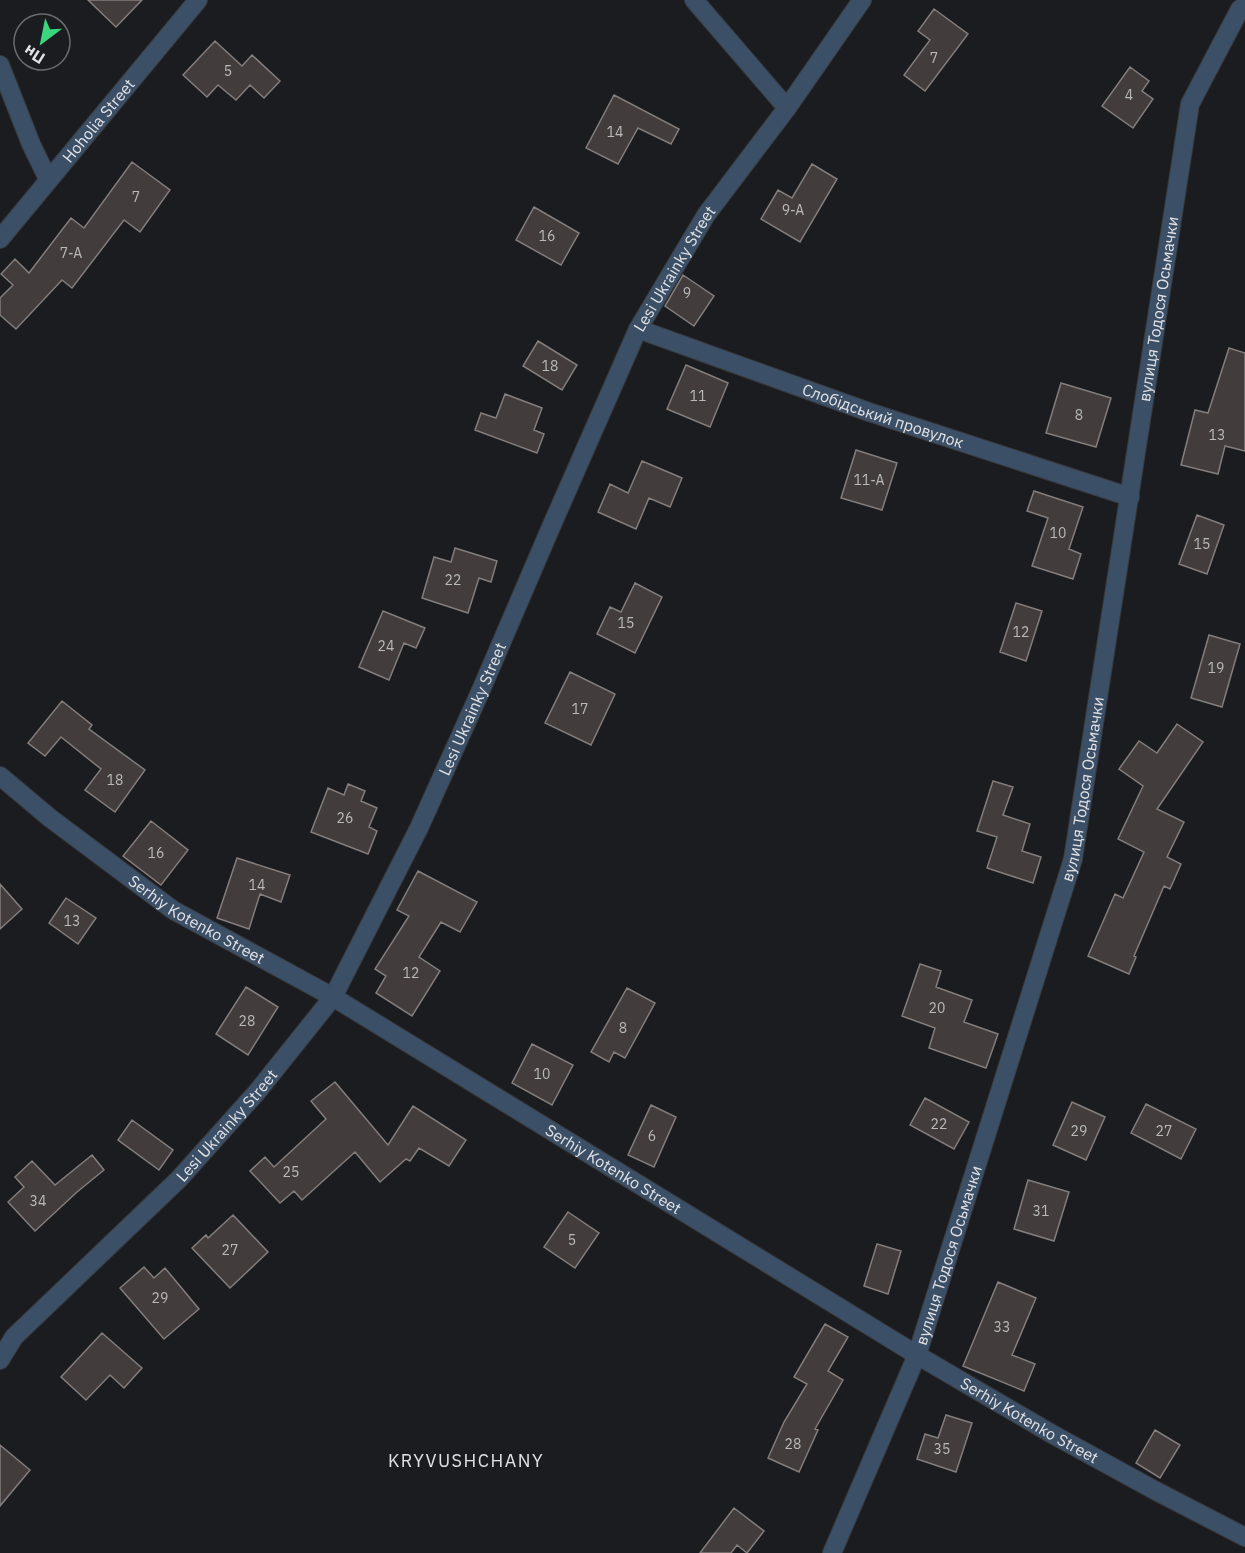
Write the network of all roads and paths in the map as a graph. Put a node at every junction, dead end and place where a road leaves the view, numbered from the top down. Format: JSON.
{"nodes":[{"id":1,"x":198,"y":0,"type":"edge"},
{"id":2,"x":694,"y":0,"type":"edge"},
{"id":3,"x":862,"y":0,"type":"edge"},
{"id":4,"x":1245,"y":6,"type":"edge"},
{"id":5,"x":0,"y":65,"type":"edge"},
{"id":6,"x":788,"y":108,"type":"junction"},
{"id":7,"x":48,"y":179,"type":"junction"},
{"id":8,"x":0,"y":239,"type":"edge"},
{"id":9,"x":638,"y":329,"type":"junction"},
{"id":10,"x":1130,"y":497,"type":"junction"},
{"id":11,"x":0,"y":776,"type":"edge"},
{"id":12,"x":333,"y":996,"type":"junction"},
{"id":13,"x":917,"y":1355,"type":"junction"},
{"id":14,"x":0,"y":1360,"type":"edge"},
{"id":15,"x":1245,"y":1537,"type":"edge"},
{"id":16,"x":832,"y":1553,"type":"edge"}],
"edges":[{"from":1,"to":7,"type":"street","name":"Hoholia Street"},
{"from":2,"to":6,"type":"street"},
{"from":3,"to":6,"type":"street","name":"Lesi Ukrainky Street"},
{"from":4,"to":10,"type":"street","name":"вулиця Тодося Осьмачки"},
{"from":5,"to":7,"type":"street"},
{"from":6,"to":9,"type":"street","name":"Lesi Ukrainky Street"},
{"from":7,"to":8,"type":"street","name":"Hoholia Street"},
{"from":9,"to":10,"type":"street","name":"Слобідський провулок"},
{"from":9,"to":12,"type":"street","name":"Lesi Ukrainky Street"},
{"from":10,"to":13,"type":"street","name":"вулиця Тодося Осьмачки"},
{"from":11,"to":12,"type":"street","name":"Serhiy Kotenko Street"},
{"from":12,"to":13,"type":"street","name":"Serhiy Kotenko Street"},
{"from":12,"to":14,"type":"street","name":"Lesi Ukrainky Street"},
{"from":13,"to":15,"type":"street","name":"Serhiy Kotenko Street"},
{"from":13,"to":16,"type":"street","name":"вулиця Тодося Осьмачки"}]}
